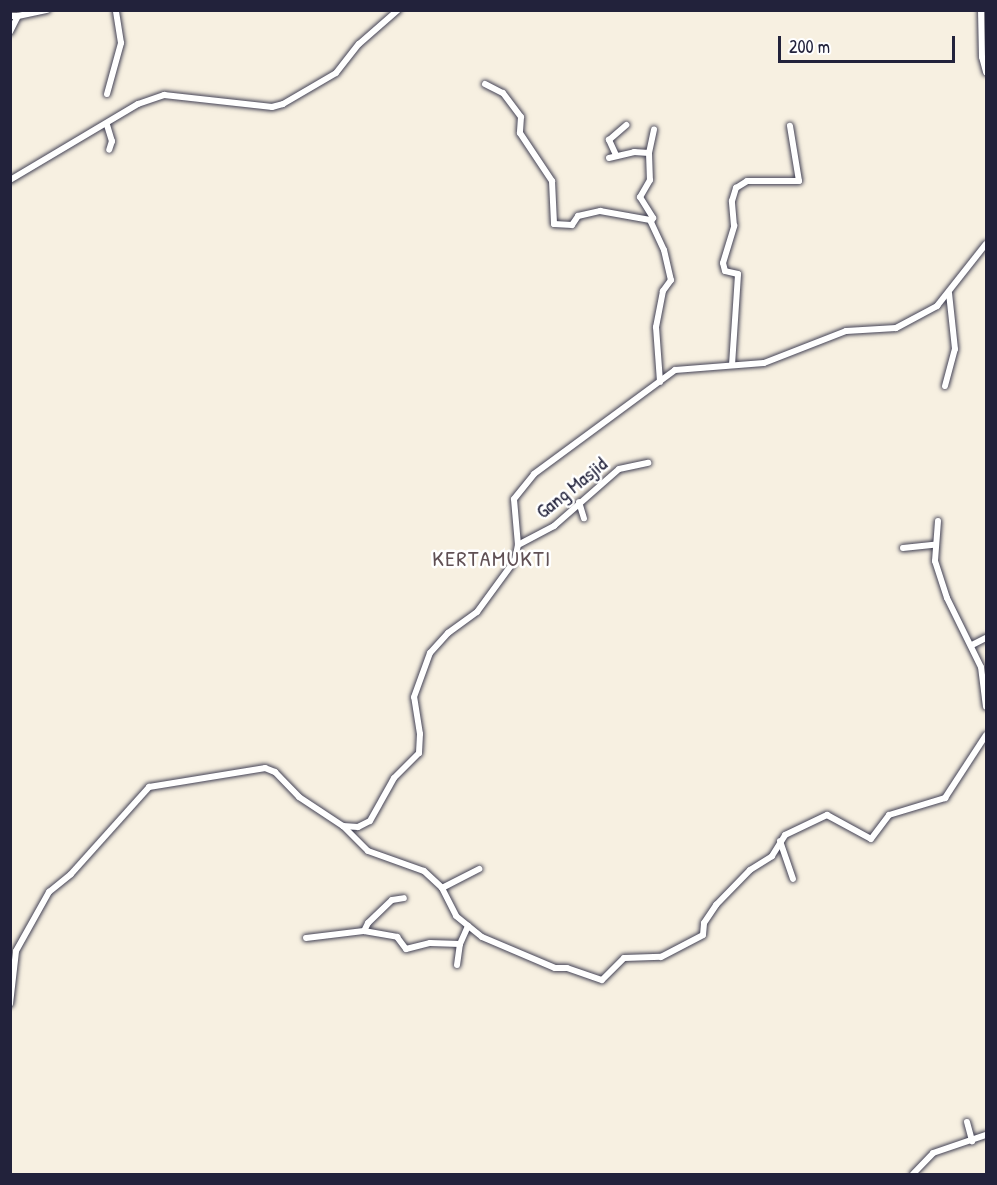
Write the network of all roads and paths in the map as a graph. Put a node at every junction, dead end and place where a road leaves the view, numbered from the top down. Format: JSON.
{"nodes":[{"id":1,"x":47,"y":10,"type":"edge"},
{"id":2,"x":116,"y":10,"type":"edge"},
{"id":3,"x":398,"y":10,"type":"edge"},
{"id":4,"x":981,"y":10,"type":"edge"},
{"id":5,"x":14,"y":16,"type":"edge"},
{"id":6,"x":10,"y":32,"type":"edge"},
{"id":7,"x":987,"y":72,"type":"edge"},
{"id":8,"x":485,"y":84,"type":"dead end"},
{"id":9,"x":107,"y":94,"type":"dead end"},
{"id":10,"x":107,"y":125,"type":"junction"},
{"id":11,"x":627,"y":125,"type":"dead end"},
{"id":12,"x":790,"y":126,"type":"dead end"},
{"id":13,"x":654,"y":130,"type":"dead end"},
{"id":14,"x":109,"y":150,"type":"dead end"},
{"id":15,"x":649,"y":153,"type":"junction"},
{"id":16,"x":10,"y":180,"type":"edge"},
{"id":17,"x":651,"y":222,"type":"junction"},
{"id":18,"x":987,"y":244,"type":"edge"},
{"id":19,"x":949,"y":292,"type":"junction"},
{"id":20,"x":732,"y":365,"type":"junction"},
{"id":21,"x":660,"y":382,"type":"junction"},
{"id":22,"x":945,"y":386,"type":"dead end"},
{"id":23,"x":648,"y":463,"type":"dead end"},
{"id":24,"x":579,"y":502,"type":"junction"},
{"id":25,"x":584,"y":518,"type":"dead end"},
{"id":26,"x":938,"y":521,"type":"dead end"},
{"id":27,"x":934,"y":544,"type":"junction"},
{"id":28,"x":518,"y":545,"type":"junction"},
{"id":29,"x":903,"y":548,"type":"dead end"},
{"id":30,"x":987,"y":638,"type":"edge"},
{"id":31,"x":972,"y":645,"type":"junction"},
{"id":32,"x":987,"y":707,"type":"edge"},
{"id":33,"x":987,"y":735,"type":"edge"},
{"id":34,"x":343,"y":826,"type":"junction"},
{"id":35,"x":780,"y":840,"type":"junction"},
{"id":36,"x":479,"y":869,"type":"dead end"},
{"id":37,"x":793,"y":879,"type":"dead end"},
{"id":38,"x":442,"y":888,"type":"junction"},
{"id":39,"x":404,"y":898,"type":"dead end"},
{"id":40,"x":468,"y":926,"type":"junction"},
{"id":41,"x":364,"y":932,"type":"junction"},
{"id":42,"x":306,"y":938,"type":"dead end"},
{"id":43,"x":460,"y":944,"type":"junction"},
{"id":44,"x":457,"y":965,"type":"dead end"},
{"id":45,"x":13,"y":968,"type":"edge"},
{"id":46,"x":10,"y":1004,"type":"edge"},
{"id":47,"x":968,"y":1122,"type":"dead end"},
{"id":48,"x":987,"y":1135,"type":"edge"},
{"id":49,"x":972,"y":1141,"type":"junction"},
{"id":50,"x":913,"y":1174,"type":"edge"}],
"edges":[{"from":1,"to":5,"type":"street"},
{"from":2,"to":9,"type":"street"},
{"from":3,"to":10,"type":"street"},
{"from":4,"to":7,"type":"street"},
{"from":5,"to":6,"type":"street"},
{"from":8,"to":17,"type":"street"},
{"from":10,"to":14,"type":"street"},
{"from":10,"to":16,"type":"street"},
{"from":11,"to":15,"type":"street"},
{"from":12,"to":20,"type":"street"},
{"from":13,"to":15,"type":"street"},
{"from":15,"to":17,"type":"street"},
{"from":17,"to":21,"type":"street"},
{"from":18,"to":19,"type":"street"},
{"from":19,"to":20,"type":"street"},
{"from":19,"to":22,"type":"street"},
{"from":20,"to":21,"type":"street"},
{"from":21,"to":28,"type":"street"},
{"from":23,"to":24,"type":"street","name":"Gang Masjid"},
{"from":24,"to":25,"type":"street"},
{"from":24,"to":28,"type":"street","name":"Gang Masjid"},
{"from":26,"to":27,"type":"street"},
{"from":27,"to":29,"type":"street"},
{"from":27,"to":31,"type":"street"},
{"from":28,"to":34,"type":"street"},
{"from":30,"to":31,"type":"street"},
{"from":31,"to":32,"type":"street"},
{"from":33,"to":35,"type":"street"},
{"from":34,"to":38,"type":"street"},
{"from":34,"to":45,"type":"street"},
{"from":35,"to":37,"type":"street"},
{"from":35,"to":40,"type":"street"},
{"from":36,"to":38,"type":"street"},
{"from":38,"to":40,"type":"street"},
{"from":39,"to":41,"type":"street"},
{"from":40,"to":43,"type":"street"},
{"from":41,"to":42,"type":"street"},
{"from":41,"to":43,"type":"street"},
{"from":43,"to":44,"type":"street"},
{"from":45,"to":46,"type":"street"},
{"from":47,"to":49,"type":"street"},
{"from":48,"to":49,"type":"street"},
{"from":49,"to":50,"type":"street"}]}
